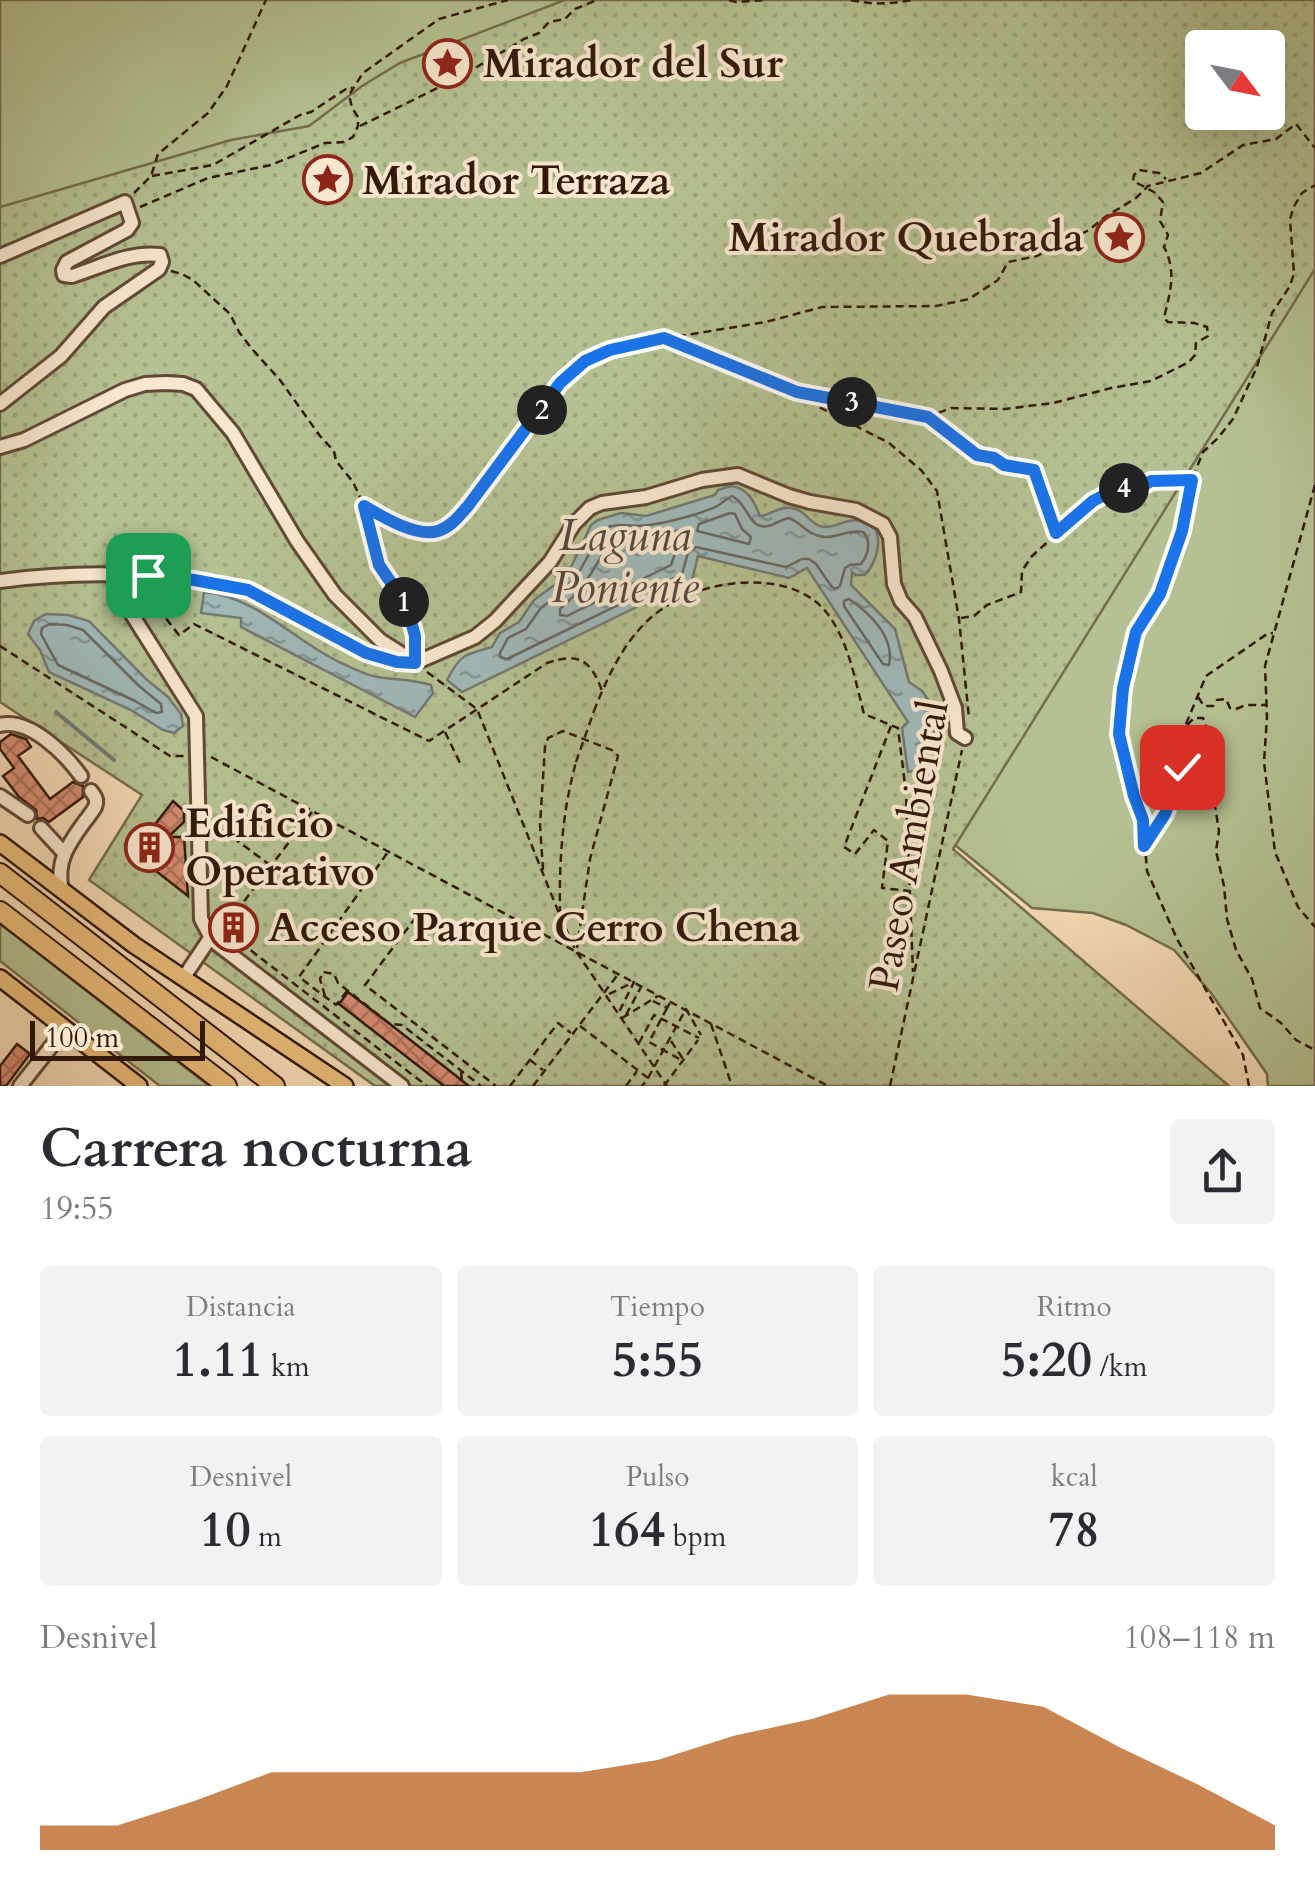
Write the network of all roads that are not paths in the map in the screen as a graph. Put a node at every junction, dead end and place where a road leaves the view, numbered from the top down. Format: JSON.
{"nodes":[{"id":1,"x":0,"y":256,"type":"edge"},
{"id":2,"x":0,"y":404,"type":"edge"},
{"id":3,"x":0,"y":447,"type":"edge"},
{"id":4,"x":132,"y":574,"type":"junction"},
{"id":5,"x":0,"y":582,"type":"edge"},
{"id":6,"x":415,"y":663,"type":"junction"},
{"id":7,"x":0,"y":725,"type":"edge"},
{"id":8,"x":965,"y":738,"type":"road end"},
{"id":9,"x":81,"y":776,"type":"dead end"},
{"id":10,"x":91,"y":791,"type":"dead end"},
{"id":11,"x":0,"y":796,"type":"edge"},
{"id":12,"x":28,"y":815,"type":"dead end"},
{"id":13,"x":42,"y":828,"type":"dead end"},
{"id":14,"x":0,"y":842,"type":"edge"},
{"id":15,"x":64,"y":853,"type":"junction"},
{"id":16,"x":0,"y":873,"type":"edge"},
{"id":17,"x":62,"y":890,"type":"junction"},
{"id":18,"x":0,"y":910,"type":"edge"},
{"id":19,"x":210,"y":938,"type":"junction"},
{"id":20,"x":184,"y":977,"type":"junction"},
{"id":21,"x":1,"y":980,"type":"edge"},
{"id":22,"x":65,"y":1028,"type":"junction"},
{"id":23,"x":130,"y":1083,"type":"edge"},
{"id":24,"x":20,"y":1086,"type":"edge"},
{"id":25,"x":227,"y":1086,"type":"edge"},
{"id":26,"x":275,"y":1086,"type":"edge"},
{"id":27,"x":345,"y":1086,"type":"edge"},
{"id":28,"x":402,"y":1086,"type":"edge"}],
"edges":[{"from":1,"to":2,"type":"street"},
{"from":3,"to":6,"type":"street"},
{"from":4,"to":5,"type":"street"},
{"from":4,"to":6,"type":"street"},
{"from":4,"to":19,"type":"street"},
{"from":6,"to":8,"type":"street"},
{"from":7,"to":9,"type":"street"},
{"from":10,"to":15,"type":"street"},
{"from":11,"to":12,"type":"street"},
{"from":13,"to":15,"type":"street"},
{"from":14,"to":17,"type":"main road"},
{"from":15,"to":17,"type":"street"},
{"from":16,"to":26,"type":"highway"},
{"from":17,"to":20,"type":"main road"},
{"from":18,"to":25,"type":"highway"},
{"from":19,"to":20,"type":"street"},
{"from":19,"to":28,"type":"street"},
{"from":20,"to":27,"type":"main road"},
{"from":21,"to":22,"type":"main road"},
{"from":22,"to":23,"type":"main road"},
{"from":22,"to":24,"type":"street"}]}
